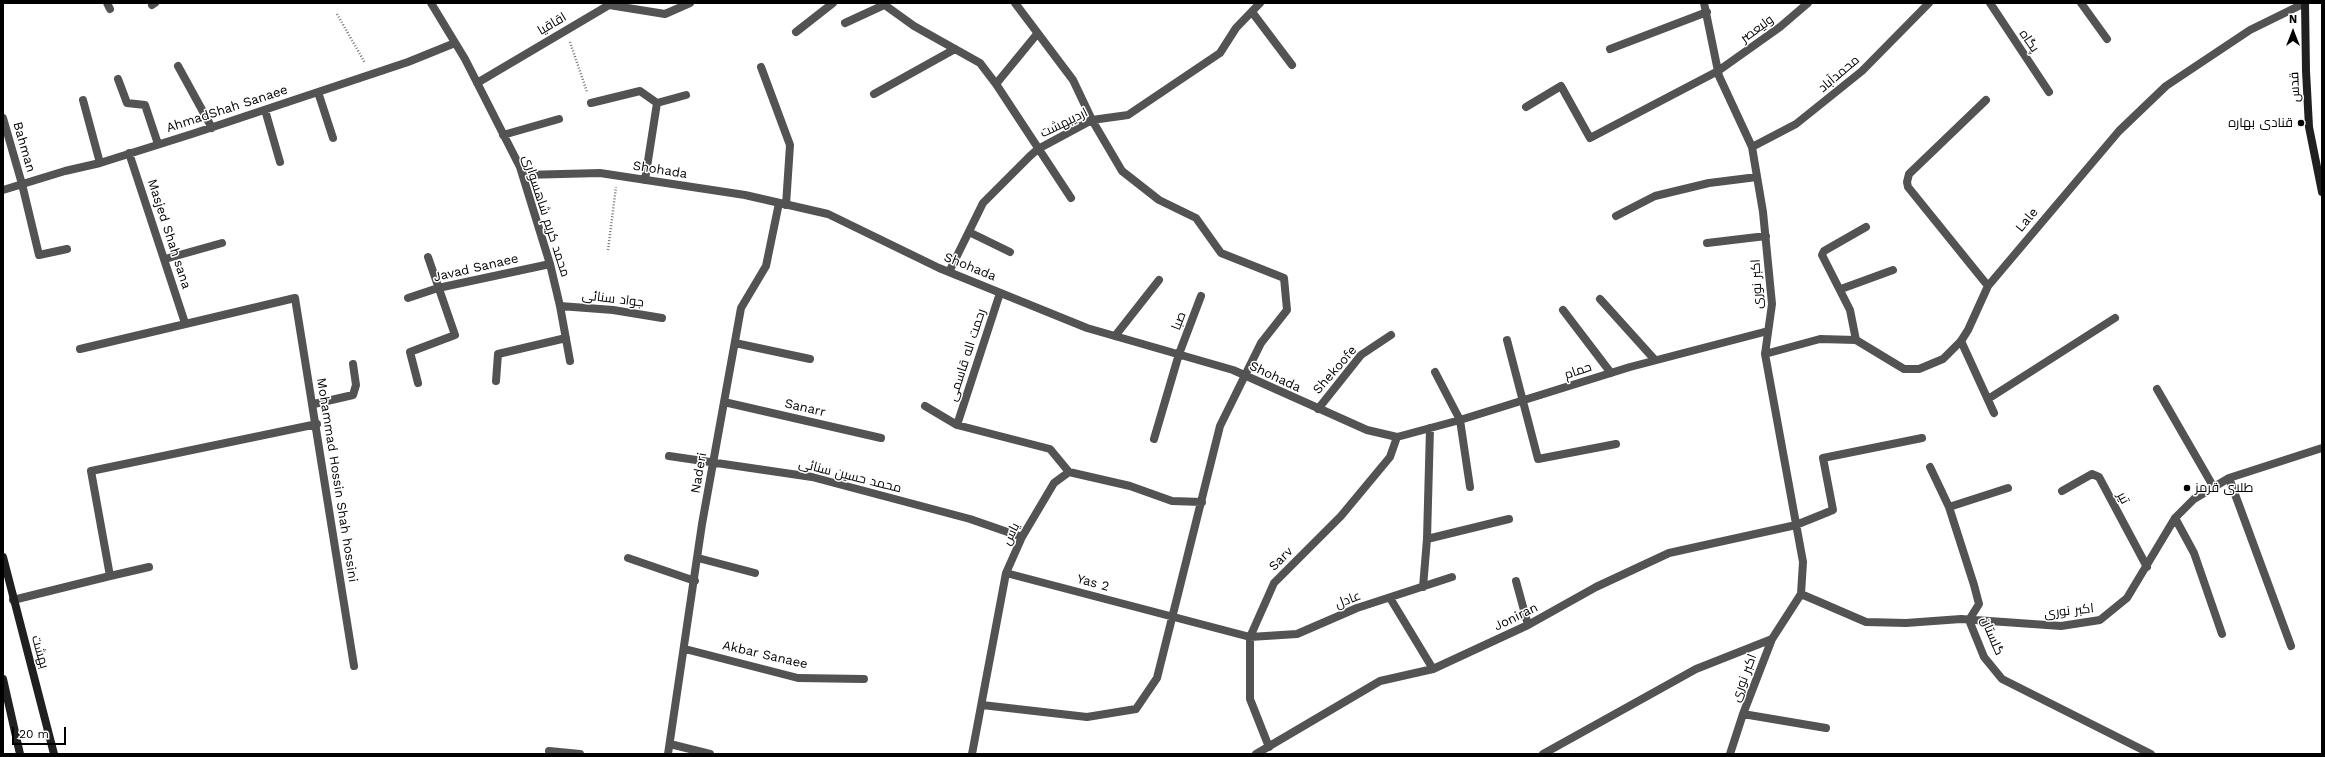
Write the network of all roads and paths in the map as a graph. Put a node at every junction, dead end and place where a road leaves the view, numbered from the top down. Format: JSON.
{"nodes":[{"id":1,"x":431,"y":3,"type":"edge"},
{"id":2,"x":690,"y":3,"type":"edge"},
{"id":3,"x":833,"y":3,"type":"edge"},
{"id":4,"x":1015,"y":3,"type":"edge"},
{"id":5,"x":1260,"y":3,"type":"edge"},
{"id":6,"x":1704,"y":3,"type":"edge"},
{"id":7,"x":1808,"y":3,"type":"edge"},
{"id":8,"x":1929,"y":3,"type":"edge"},
{"id":9,"x":1990,"y":3,"type":"edge"},
{"id":10,"x":2081,"y":3,"type":"edge"},
{"id":11,"x":2305,"y":3,"type":"edge"},
{"id":12,"x":883,"y":4,"type":"edge"},
{"id":13,"x":1252,"y":12,"type":"junction"},
{"id":14,"x":1707,"y":12,"type":"junction"},
{"id":15,"x":336,"y":14,"type":"dead end"},
{"id":16,"x":845,"y":23,"type":"dead end"},
{"id":17,"x":566,"y":30,"type":"junction"},
{"id":18,"x":796,"y":32,"type":"dead end"},
{"id":19,"x":1037,"y":34,"type":"junction"},
{"id":20,"x":2108,"y":39,"type":"dead end"},
{"id":21,"x":455,"y":43,"type":"junction"},
{"id":22,"x":955,"y":49,"type":"junction"},
{"id":23,"x":1610,"y":49,"type":"dead end"},
{"id":24,"x":1292,"y":64,"type":"dead end"},
{"id":25,"x":178,"y":66,"type":"dead end"},
{"id":26,"x":761,"y":67,"type":"dead end"},
{"id":27,"x":1718,"y":71,"type":"junction"},
{"id":28,"x":372,"y":74,"type":"junction"},
{"id":29,"x":118,"y":79,"type":"dead end"},
{"id":30,"x":477,"y":83,"type":"junction"},
{"id":31,"x":996,"y":84,"type":"junction"},
{"id":32,"x":318,"y":92,"type":"junction"},
{"id":33,"x":2049,"y":92,"type":"dead end"},
{"id":34,"x":874,"y":94,"type":"dead end"},
{"id":35,"x":686,"y":95,"type":"dead end"},
{"id":36,"x":83,"y":100,"type":"dead end"},
{"id":37,"x":1986,"y":100,"type":"dead end"},
{"id":38,"x":657,"y":102,"type":"junction"},
{"id":39,"x":591,"y":103,"type":"joint"},
{"id":40,"x":1526,"y":107,"type":"dead end"},
{"id":41,"x":265,"y":110,"type":"junction"},
{"id":42,"x":3,"y":118,"type":"edge"},
{"id":43,"x":559,"y":119,"type":"dead end"},
{"id":44,"x":1092,"y":120,"type":"junction"},
{"id":45,"x":212,"y":128,"type":"junction"},
{"id":46,"x":503,"y":134,"type":"junction"},
{"id":47,"x":333,"y":138,"type":"dead end"},
{"id":48,"x":158,"y":144,"type":"junction"},
{"id":49,"x":1752,"y":147,"type":"junction"},
{"id":50,"x":1038,"y":149,"type":"junction"},
{"id":51,"x":129,"y":153,"type":"junction"},
{"id":52,"x":280,"y":162,"type":"dead end"},
{"id":53,"x":100,"y":163,"type":"junction"},
{"id":54,"x":522,"y":175,"type":"junction"},
{"id":55,"x":618,"y":176,"type":"junction"},
{"id":56,"x":1757,"y":177,"type":"junction"},
{"id":57,"x":645,"y":180,"type":"junction"},
{"id":58,"x":22,"y":184,"type":"junction"},
{"id":59,"x":3,"y":190,"type":"edge"},
{"id":60,"x":2322,"y":192,"type":"edge"},
{"id":61,"x":1071,"y":198,"type":"dead end"},
{"id":62,"x":783,"y":204,"type":"junction"},
{"id":63,"x":1616,"y":216,"type":"dead end"},
{"id":64,"x":1866,"y":227,"type":"dead end"},
{"id":65,"x":969,"y":232,"type":"junction"},
{"id":66,"x":1766,"y":236,"type":"junction"},
{"id":67,"x":222,"y":242,"type":"dead end"},
{"id":68,"x":1707,"y":243,"type":"dead end"},
{"id":69,"x":67,"y":249,"type":"dead end"},
{"id":70,"x":608,"y":250,"type":"dead end"},
{"id":71,"x":1010,"y":252,"type":"dead end"},
{"id":72,"x":428,"y":257,"type":"dead end"},
{"id":73,"x":165,"y":259,"type":"junction"},
{"id":74,"x":550,"y":264,"type":"junction"},
{"id":75,"x":1893,"y":270,"type":"dead end"},
{"id":76,"x":950,"y":272,"type":"junction"},
{"id":77,"x":1159,"y":280,"type":"dead end"},
{"id":78,"x":1988,"y":286,"type":"junction"},
{"id":79,"x":438,"y":288,"type":"junction"},
{"id":80,"x":1841,"y":289,"type":"junction"},
{"id":81,"x":1000,"y":293,"type":"junction"},
{"id":82,"x":1201,"y":296,"type":"dead end"},
{"id":83,"x":408,"y":298,"type":"dead end"},
{"id":84,"x":1600,"y":299,"type":"dead end"},
{"id":85,"x":560,"y":306,"type":"junction"},
{"id":86,"x":1563,"y":310,"type":"dead end"},
{"id":87,"x":662,"y":318,"type":"dead end"},
{"id":88,"x":2115,"y":318,"type":"dead end"},
{"id":89,"x":185,"y":323,"type":"junction"},
{"id":90,"x":1768,"y":331,"type":"junction"},
{"id":91,"x":1391,"y":335,"type":"dead end"},
{"id":92,"x":1115,"y":336,"type":"junction"},
{"id":93,"x":566,"y":338,"type":"junction"},
{"id":94,"x":1507,"y":340,"type":"dead end"},
{"id":95,"x":1856,"y":340,"type":"junction"},
{"id":96,"x":1961,"y":341,"type":"junction"},
{"id":97,"x":735,"y":343,"type":"junction"},
{"id":98,"x":80,"y":349,"type":"dead end"},
{"id":99,"x":1179,"y":354,"type":"junction"},
{"id":100,"x":1765,"y":354,"type":"junction"},
{"id":101,"x":810,"y":359,"type":"dead end"},
{"id":102,"x":1655,"y":360,"type":"junction"},
{"id":103,"x":570,"y":361,"type":"dead end"},
{"id":104,"x":353,"y":364,"type":"dead end"},
{"id":105,"x":1435,"y":372,"type":"dead end"},
{"id":106,"x":1611,"y":373,"type":"junction"},
{"id":107,"x":1244,"y":376,"type":"junction"},
{"id":108,"x":496,"y":381,"type":"dead end"},
{"id":109,"x":418,"y":383,"type":"dead end"},
{"id":110,"x":2157,"y":389,"type":"dead end"},
{"id":111,"x":1988,"y":398,"type":"junction"},
{"id":112,"x":1524,"y":400,"type":"junction"},
{"id":113,"x":724,"y":402,"type":"junction"},
{"id":114,"x":314,"y":404,"type":"junction"},
{"id":115,"x":925,"y":406,"type":"dead end"},
{"id":116,"x":1318,"y":409,"type":"junction"},
{"id":117,"x":1994,"y":413,"type":"dead end"},
{"id":118,"x":1460,"y":420,"type":"junction"},
{"id":119,"x":317,"y":424,"type":"junction"},
{"id":120,"x":957,"y":425,"type":"junction"},
{"id":121,"x":1430,"y":428,"type":"junction"},
{"id":122,"x":1397,"y":437,"type":"junction"},
{"id":123,"x":881,"y":438,"type":"dead end"},
{"id":124,"x":1922,"y":438,"type":"dead end"},
{"id":125,"x":1154,"y":439,"type":"dead end"},
{"id":126,"x":1616,"y":444,"type":"dead end"},
{"id":127,"x":2322,"y":448,"type":"edge"},
{"id":128,"x":669,"y":456,"type":"dead end"},
{"id":129,"x":714,"y":462,"type":"junction"},
{"id":130,"x":1930,"y":467,"type":"dead end"},
{"id":131,"x":1069,"y":472,"type":"junction"},
{"id":132,"x":2229,"y":478,"type":"junction"},
{"id":133,"x":2213,"y":486,"type":"junction"},
{"id":134,"x":1470,"y":487,"type":"dead end"},
{"id":135,"x":2008,"y":488,"type":"dead end"},
{"id":136,"x":2062,"y":490,"type":"dead end"},
{"id":137,"x":1202,"y":502,"type":"junction"},
{"id":138,"x":1949,"y":507,"type":"junction"},
{"id":139,"x":2175,"y":518,"type":"junction"},
{"id":140,"x":1509,"y":520,"type":"dead end"},
{"id":141,"x":1796,"y":525,"type":"junction"},
{"id":142,"x":1022,"y":537,"type":"junction"},
{"id":143,"x":1427,"y":539,"type":"junction"},
{"id":144,"x":3,"y":558,"type":"edge"},
{"id":145,"x":628,"y":558,"type":"dead end"},
{"id":146,"x":698,"y":558,"type":"junction"},
{"id":147,"x":150,"y":567,"type":"dead end"},
{"id":148,"x":2147,"y":567,"type":"junction"},
{"id":149,"x":755,"y":573,"type":"dead end"},
{"id":150,"x":1006,"y":573,"type":"junction"},
{"id":151,"x":110,"y":576,"type":"junction"},
{"id":152,"x":1452,"y":577,"type":"dead end"},
{"id":153,"x":694,"y":581,"type":"junction"},
{"id":154,"x":1516,"y":581,"type":"dead end"},
{"id":155,"x":1423,"y":587,"type":"junction"},
{"id":156,"x":1801,"y":594,"type":"junction"},
{"id":157,"x":1390,"y":598,"type":"junction"},
{"id":158,"x":13,"y":600,"type":"junction"},
{"id":159,"x":1173,"y":617,"type":"junction"},
{"id":160,"x":1969,"y":620,"type":"junction"},
{"id":161,"x":1528,"y":625,"type":"junction"},
{"id":162,"x":2222,"y":634,"type":"dead end"},
{"id":163,"x":1250,"y":637,"type":"junction"},
{"id":164,"x":1772,"y":639,"type":"junction"},
{"id":165,"x":2291,"y":646,"type":"dead end"},
{"id":166,"x":685,"y":649,"type":"junction"},
{"id":167,"x":354,"y":666,"type":"dead end"},
{"id":168,"x":1433,"y":669,"type":"junction"},
{"id":169,"x":3,"y":679,"type":"edge"},
{"id":170,"x":864,"y":679,"type":"dead end"},
{"id":171,"x":982,"y":705,"type":"junction"},
{"id":172,"x":1743,"y":714,"type":"junction"},
{"id":173,"x":1826,"y":728,"type":"dead end"},
{"id":174,"x":670,"y":744,"type":"junction"},
{"id":175,"x":1269,"y":747,"type":"junction"},
{"id":176,"x":549,"y":751,"type":"dead end"},
{"id":177,"x":20,"y":754,"type":"edge"},
{"id":178,"x":54,"y":754,"type":"edge"},
{"id":179,"x":580,"y":754,"type":"edge"},
{"id":180,"x":668,"y":754,"type":"edge"},
{"id":181,"x":710,"y":754,"type":"edge"},
{"id":182,"x":972,"y":754,"type":"edge"},
{"id":183,"x":1256,"y":754,"type":"edge"},
{"id":184,"x":1543,"y":754,"type":"edge"},
{"id":185,"x":1730,"y":754,"type":"edge"},
{"id":186,"x":2152,"y":754,"type":"edge"}],
"edges":[{"from":1,"to":21,"type":"street","name":"محمد کریم شاهسواری"},
{"from":2,"to":17,"type":"street","name":"اقاقیا"},
{"from":3,"to":18,"type":"street"},
{"from":4,"to":19,"type":"street"},
{"from":5,"to":13,"type":"street","name":"اردیبهشت"},
{"from":6,"to":14,"type":"street","name":"اکبر نوری"},
{"from":7,"to":27,"type":"street","name":"ولیعصر"},
{"from":8,"to":49,"type":"street","name":"محمدآباد"},
{"from":9,"to":33,"type":"street","name":"پگاه"},
{"from":10,"to":20,"type":"street"},
{"from":11,"to":60,"type":"main road","name":"قدس"},
{"from":11,"to":78,"type":"street","name":"Lale"},
{"from":12,"to":16,"type":"street"},
{"from":12,"to":22,"type":"street"},
{"from":13,"to":24,"type":"street"},
{"from":13,"to":44,"type":"street","name":"اردیبهشت"},
{"from":14,"to":23,"type":"street"},
{"from":14,"to":27,"type":"street","name":"اکبر نوری"},
{"from":15,"to":28,"type":"path"},
{"from":17,"to":30,"type":"street","name":"اقاقیا"},
{"from":17,"to":39,"type":"path"},
{"from":19,"to":31,"type":"street"},
{"from":19,"to":44,"type":"street"},
{"from":21,"to":28,"type":"street","name":"AhmadShah Sanaee"},
{"from":21,"to":30,"type":"street","name":"محمد کریم شاهسواری"},
{"from":22,"to":31,"type":"street"},
{"from":22,"to":34,"type":"street"},
{"from":25,"to":45,"type":"street"},
{"from":26,"to":62,"type":"street","name":"Naderi"},
{"from":27,"to":40,"type":"street","name":"ولیعصر"},
{"from":27,"to":49,"type":"street","name":"اکبر نوری"},
{"from":28,"to":32,"type":"street","name":"AhmadShah Sanaee"},
{"from":29,"to":48,"type":"street"},
{"from":30,"to":46,"type":"street","name":"محمد کریم شاهسواری"},
{"from":31,"to":50,"type":"street"},
{"from":32,"to":41,"type":"street","name":"AhmadShah Sanaee"},
{"from":32,"to":47,"type":"street"},
{"from":35,"to":38,"type":"street"},
{"from":36,"to":53,"type":"street"},
{"from":37,"to":78,"type":"street"},
{"from":38,"to":39,"type":"street"},
{"from":38,"to":57,"type":"street"},
{"from":41,"to":45,"type":"street","name":"AhmadShah Sanaee"},
{"from":41,"to":52,"type":"street"},
{"from":42,"to":58,"type":"street","name":"Bahman"},
{"from":43,"to":46,"type":"street"},
{"from":44,"to":50,"type":"street","name":"اردیبهشت"},
{"from":44,"to":107,"type":"street"},
{"from":45,"to":48,"type":"street","name":"AhmadShah Sanaee"},
{"from":46,"to":54,"type":"street","name":"محمد کریم شاهسواری"},
{"from":48,"to":51,"type":"street","name":"AhmadShah Sanaee"},
{"from":49,"to":56,"type":"street","name":"اکبر نوری"},
{"from":50,"to":61,"type":"street"},
{"from":50,"to":65,"type":"street","name":"اردیبهشت"},
{"from":51,"to":53,"type":"street","name":"AhmadShah Sanaee"},
{"from":51,"to":73,"type":"street","name":"Masjed Shah sana"},
{"from":53,"to":58,"type":"street","name":"AhmadShah Sanaee"},
{"from":54,"to":55,"type":"street","name":"Shohada"},
{"from":54,"to":74,"type":"street","name":"محمد کریم شاهسواری"},
{"from":55,"to":57,"type":"street","name":"Shohada"},
{"from":55,"to":70,"type":"path"},
{"from":56,"to":63,"type":"street"},
{"from":56,"to":66,"type":"street","name":"اکبر نوری"},
{"from":57,"to":62,"type":"street","name":"Shohada"},
{"from":58,"to":59,"type":"street","name":"AhmadShah Sanaee"},
{"from":58,"to":69,"type":"street","name":"Bahman"},
{"from":62,"to":76,"type":"street","name":"Shohada"},
{"from":62,"to":97,"type":"street","name":"Naderi"},
{"from":64,"to":80,"type":"street"},
{"from":65,"to":71,"type":"street"},
{"from":65,"to":76,"type":"street","name":"اردیبهشت"},
{"from":66,"to":68,"type":"street"},
{"from":66,"to":90,"type":"street","name":"اکبر نوری"},
{"from":67,"to":73,"type":"street"},
{"from":72,"to":79,"type":"street"},
{"from":73,"to":89,"type":"street","name":"Masjed Shah sana"},
{"from":74,"to":79,"type":"street","name":"Javad Sanaee"},
{"from":74,"to":85,"type":"street","name":"محمد کریم شاهسواری"},
{"from":75,"to":80,"type":"street"},
{"from":76,"to":81,"type":"street","name":"Shohada"},
{"from":77,"to":92,"type":"street"},
{"from":78,"to":96,"type":"street","name":"Lale"},
{"from":79,"to":83,"type":"street","name":"Javad Sanaee"},
{"from":79,"to":109,"type":"street"},
{"from":80,"to":95,"type":"street"},
{"from":81,"to":92,"type":"street","name":"Shohada"},
{"from":81,"to":120,"type":"street","name":"رحمت اله قاسمی"},
{"from":82,"to":99,"type":"street","name":"صبا"},
{"from":84,"to":102,"type":"street"},
{"from":85,"to":87,"type":"street","name":"جواد سنائی"},
{"from":85,"to":93,"type":"street","name":"محمد کریم شاهسواری"},
{"from":86,"to":106,"type":"street"},
{"from":88,"to":111,"type":"street"},
{"from":89,"to":98,"type":"street"},
{"from":89,"to":114,"type":"street","name":"Mohammad Hossin Shah hossini"},
{"from":90,"to":100,"type":"street","name":"اکبر نوری"},
{"from":90,"to":102,"type":"street","name":"حمام"},
{"from":91,"to":116,"type":"street","name":"Shekoofe"},
{"from":92,"to":99,"type":"street","name":"Shohada"},
{"from":93,"to":103,"type":"street","name":"محمد کریم شاهسواری"},
{"from":93,"to":108,"type":"street"},
{"from":94,"to":112,"type":"street"},
{"from":95,"to":96,"type":"street","name":"Lale"},
{"from":95,"to":100,"type":"street","name":"Lale"},
{"from":96,"to":111,"type":"street"},
{"from":97,"to":101,"type":"street"},
{"from":97,"to":113,"type":"street","name":"Naderi"},
{"from":99,"to":107,"type":"street","name":"Shohada"},
{"from":99,"to":125,"type":"street","name":"صبا"},
{"from":100,"to":141,"type":"street","name":"اکبر نوری"},
{"from":102,"to":106,"type":"street","name":"حمام"},
{"from":104,"to":114,"type":"street"},
{"from":105,"to":118,"type":"street"},
{"from":106,"to":112,"type":"street","name":"حمام"},
{"from":107,"to":116,"type":"street","name":"Shohada"},
{"from":107,"to":137,"type":"street"},
{"from":110,"to":133,"type":"street"},
{"from":111,"to":117,"type":"street"},
{"from":112,"to":118,"type":"street","name":"حمام"},
{"from":112,"to":126,"type":"street"},
{"from":113,"to":123,"type":"street","name":"Sanarr"},
{"from":113,"to":129,"type":"street","name":"Naderi"},
{"from":114,"to":119,"type":"street","name":"Mohammad Hossin Shah hossini"},
{"from":115,"to":120,"type":"street"},
{"from":116,"to":122,"type":"street","name":"Shohada"},
{"from":118,"to":121,"type":"street","name":"حمام"},
{"from":118,"to":134,"type":"street"},
{"from":119,"to":151,"type":"street"},
{"from":119,"to":167,"type":"street","name":"Mohammad Hossin Shah hossini"},
{"from":120,"to":131,"type":"street"},
{"from":121,"to":122,"type":"street","name":"حمام"},
{"from":121,"to":143,"type":"street"},
{"from":122,"to":163,"type":"street","name":"Sarv"},
{"from":124,"to":141,"type":"street","name":"Joniran"},
{"from":127,"to":132,"type":"street","name":"اکبر نوری"},
{"from":128,"to":129,"type":"street","name":"محمد حسین سنائی"},
{"from":129,"to":142,"type":"street","name":"محمد حسین سنائی"},
{"from":129,"to":146,"type":"street","name":"Naderi"},
{"from":130,"to":138,"type":"street","name":"گلستان"},
{"from":131,"to":137,"type":"street"},
{"from":131,"to":142,"type":"street","name":"یاس"},
{"from":132,"to":133,"type":"street","name":"اکبر نوری"},
{"from":132,"to":165,"type":"street"},
{"from":133,"to":139,"type":"street","name":"اکبر نوری"},
{"from":135,"to":138,"type":"street"},
{"from":136,"to":148,"type":"street","name":"تیر"},
{"from":137,"to":159,"type":"street"},
{"from":138,"to":160,"type":"street","name":"گلستان"},
{"from":139,"to":148,"type":"street","name":"اکبر نوری"},
{"from":139,"to":162,"type":"street"},
{"from":140,"to":143,"type":"street"},
{"from":141,"to":156,"type":"street","name":"اکبر نوری"},
{"from":141,"to":161,"type":"street","name":"Joniran"},
{"from":142,"to":150,"type":"street","name":"یاس"},
{"from":143,"to":155,"type":"street"},
{"from":144,"to":158,"type":"main road","name":"بهشت"},
{"from":145,"to":153,"type":"street"},
{"from":146,"to":149,"type":"street"},
{"from":146,"to":153,"type":"street","name":"Naderi"},
{"from":147,"to":151,"type":"street"},
{"from":148,"to":160,"type":"street","name":"اکبر نوری"},
{"from":150,"to":159,"type":"street","name":"Yas 2"},
{"from":150,"to":171,"type":"street","name":"یاس"},
{"from":151,"to":158,"type":"street"},
{"from":152,"to":155,"type":"street","name":"عادل"},
{"from":153,"to":166,"type":"street","name":"Naderi"},
{"from":154,"to":161,"type":"street"},
{"from":155,"to":157,"type":"street","name":"عادل"},
{"from":156,"to":160,"type":"street","name":"اکبر نوری"},
{"from":156,"to":164,"type":"street","name":"اکبر نوری"},
{"from":157,"to":163,"type":"street","name":"عادل"},
{"from":157,"to":168,"type":"street"},
{"from":158,"to":178,"type":"main road","name":"بهشت"},
{"from":159,"to":163,"type":"street","name":"Yas 2"},
{"from":159,"to":171,"type":"street"},
{"from":160,"to":186,"type":"street","name":"گلستان"},
{"from":161,"to":168,"type":"street","name":"Joniran"},
{"from":163,"to":175,"type":"street","name":"Sarv"},
{"from":164,"to":172,"type":"street","name":"اکبر نوری"},
{"from":164,"to":184,"type":"street"},
{"from":166,"to":170,"type":"street","name":"Akbar Sanaee"},
{"from":166,"to":174,"type":"street","name":"Naderi"},
{"from":168,"to":175,"type":"street","name":"Joniran"},
{"from":169,"to":177,"type":"main road"},
{"from":171,"to":182,"type":"street","name":"یاس"},
{"from":172,"to":173,"type":"street"},
{"from":172,"to":185,"type":"street","name":"اکبر نوری"},
{"from":174,"to":180,"type":"street","name":"Naderi"},
{"from":174,"to":181,"type":"street"},
{"from":175,"to":183,"type":"street","name":"Joniran"},
{"from":176,"to":179,"type":"street"}]}
